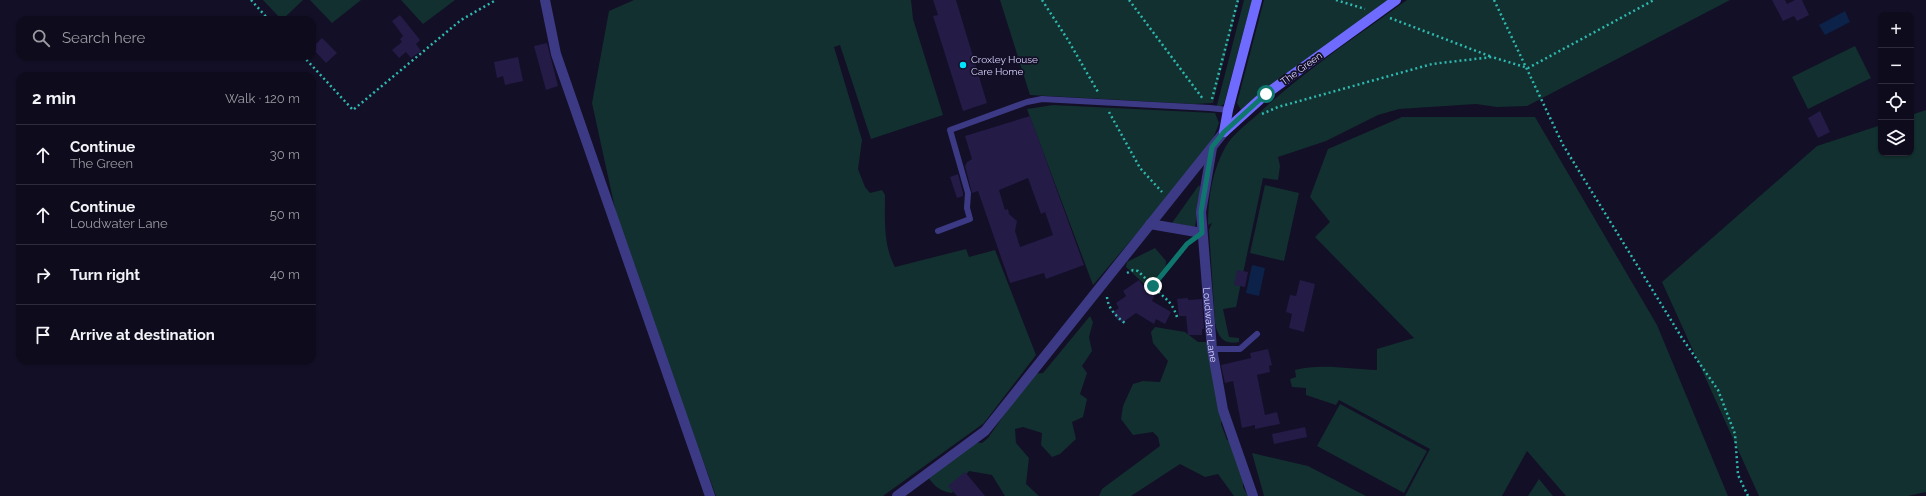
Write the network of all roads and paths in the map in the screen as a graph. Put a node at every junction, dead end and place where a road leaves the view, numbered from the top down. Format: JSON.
{"nodes":[{"id":1,"x":251,"y":0,"type":"edge"},
{"id":2,"x":496,"y":0,"type":"edge"},
{"id":3,"x":545,"y":0,"type":"edge"},
{"id":4,"x":1129,"y":0,"type":"edge"},
{"id":5,"x":1238,"y":0,"type":"edge"},
{"id":6,"x":1257,"y":0,"type":"edge"},
{"id":7,"x":1336,"y":0,"type":"edge"},
{"id":8,"x":1396,"y":0,"type":"edge"},
{"id":9,"x":1494,"y":0,"type":"edge"},
{"id":10,"x":1654,"y":0,"type":"edge"},
{"id":11,"x":1378,"y":13,"type":"junction"},
{"id":12,"x":265,"y":16,"type":"edge"},
{"id":13,"x":1492,"y":57,"type":"junction"},
{"id":14,"x":307,"y":60,"type":"edge"},
{"id":15,"x":1528,"y":68,"type":"junction"},
{"id":16,"x":1210,"y":108,"type":"junction"},
{"id":17,"x":1228,"y":110,"type":"junction"},
{"id":18,"x":1258,"y":116,"type":"dead end"},
{"id":19,"x":1224,"y":132,"type":"junction"},
{"id":20,"x":1212,"y":147,"type":"junction"},
{"id":21,"x":1150,"y":224,"type":"junction"},
{"id":22,"x":938,"y":231,"type":"dead end"},
{"id":23,"x":1202,"y":233,"type":"junction"},
{"id":24,"x":1126,"y":274,"type":"dead end"},
{"id":25,"x":1153,"y":286,"type":"junction"},
{"id":26,"x":1111,"y":292,"type":"dead end"},
{"id":27,"x":1177,"y":316,"type":"dead end"},
{"id":28,"x":1126,"y":324,"type":"dead end"},
{"id":29,"x":1257,"y":334,"type":"dead end"},
{"id":30,"x":1212,"y":349,"type":"junction"},
{"id":31,"x":710,"y":496,"type":"edge"},
{"id":32,"x":897,"y":496,"type":"edge"},
{"id":33,"x":1253,"y":496,"type":"edge"},
{"id":34,"x":1748,"y":496,"type":"edge"}],
"edges":[{"from":1,"to":12,"type":"path"},
{"from":2,"to":14,"type":"path"},
{"from":3,"to":31,"type":"street"},
{"from":4,"to":16,"type":"path"},
{"from":5,"to":16,"type":"path"},
{"from":6,"to":17,"type":"street"},
{"from":7,"to":11,"type":"path"},
{"from":8,"to":11,"type":"street","name":"The Green"},
{"from":9,"to":15,"type":"path"},
{"from":10,"to":15,"type":"path"},
{"from":11,"to":13,"type":"path"},
{"from":11,"to":19,"type":"street","name":"The Green"},
{"from":13,"to":15,"type":"path"},
{"from":13,"to":18,"type":"path"},
{"from":15,"to":34,"type":"path"},
{"from":16,"to":17,"type":"lane"},
{"from":16,"to":22,"type":"lane"},
{"from":17,"to":19,"type":"street"},
{"from":19,"to":20,"type":"street"},
{"from":20,"to":21,"type":"street"},
{"from":20,"to":23,"type":"street","name":"Loudwater Lane"},
{"from":21,"to":23,"type":"street"},
{"from":21,"to":32,"type":"street"},
{"from":23,"to":25,"type":"path"},
{"from":23,"to":30,"type":"street","name":"Loudwater Lane"},
{"from":24,"to":25,"type":"path"},
{"from":25,"to":27,"type":"path"},
{"from":26,"to":28,"type":"path"},
{"from":29,"to":30,"type":"lane"},
{"from":30,"to":33,"type":"street","name":"Loudwater Lane"}]}
